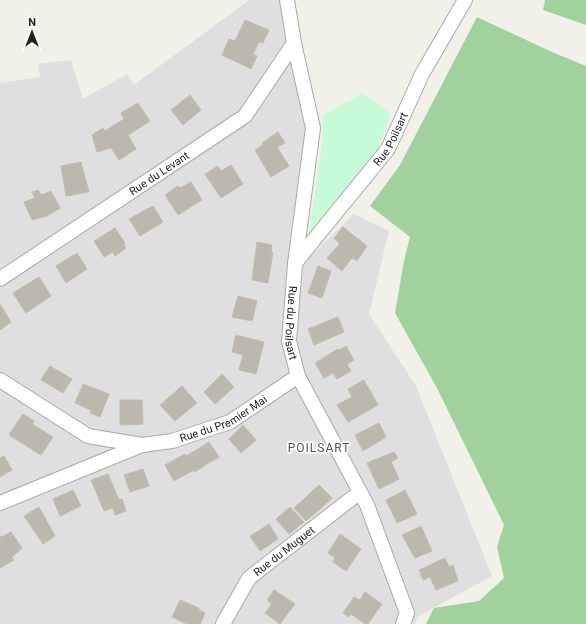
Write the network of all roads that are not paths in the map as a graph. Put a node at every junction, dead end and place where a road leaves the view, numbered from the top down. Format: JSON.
{"nodes":[{"id":1,"x":287,"y":0,"type":"edge"},
{"id":2,"x":465,"y":0,"type":"edge"},
{"id":3,"x":294,"y":43,"type":"junction"},
{"id":4,"x":295,"y":264,"type":"junction"},
{"id":5,"x":0,"y":279,"type":"edge"},
{"id":6,"x":298,"y":376,"type":"junction"},
{"id":7,"x":0,"y":380,"type":"edge"},
{"id":8,"x":142,"y":445,"type":"junction"},
{"id":9,"x":360,"y":492,"type":"junction"},
{"id":10,"x":0,"y":503,"type":"edge"},
{"id":11,"x":222,"y":624,"type":"edge"},
{"id":12,"x":403,"y":624,"type":"edge"}],
"edges":[{"from":1,"to":3,"type":"street","name":"Rue du Poilsart"},
{"from":2,"to":4,"type":"street","name":"Rue Poilsart"},
{"from":3,"to":4,"type":"street","name":"Rue du Poilsart"},
{"from":3,"to":5,"type":"street","name":"Rue du Levant"},
{"from":4,"to":6,"type":"street","name":"Rue du Poilsart"},
{"from":6,"to":8,"type":"street","name":"Rue du Premier Mai"},
{"from":6,"to":9,"type":"street","name":"Rue du Poilsart"},
{"from":7,"to":8,"type":"street","name":"Rue du Premier Mai"},
{"from":8,"to":10,"type":"street","name":"Rue du Premier Mai"},
{"from":9,"to":11,"type":"street","name":"Rue du Muguet"},
{"from":9,"to":12,"type":"street","name":"Rue du Poilsart"}]}
